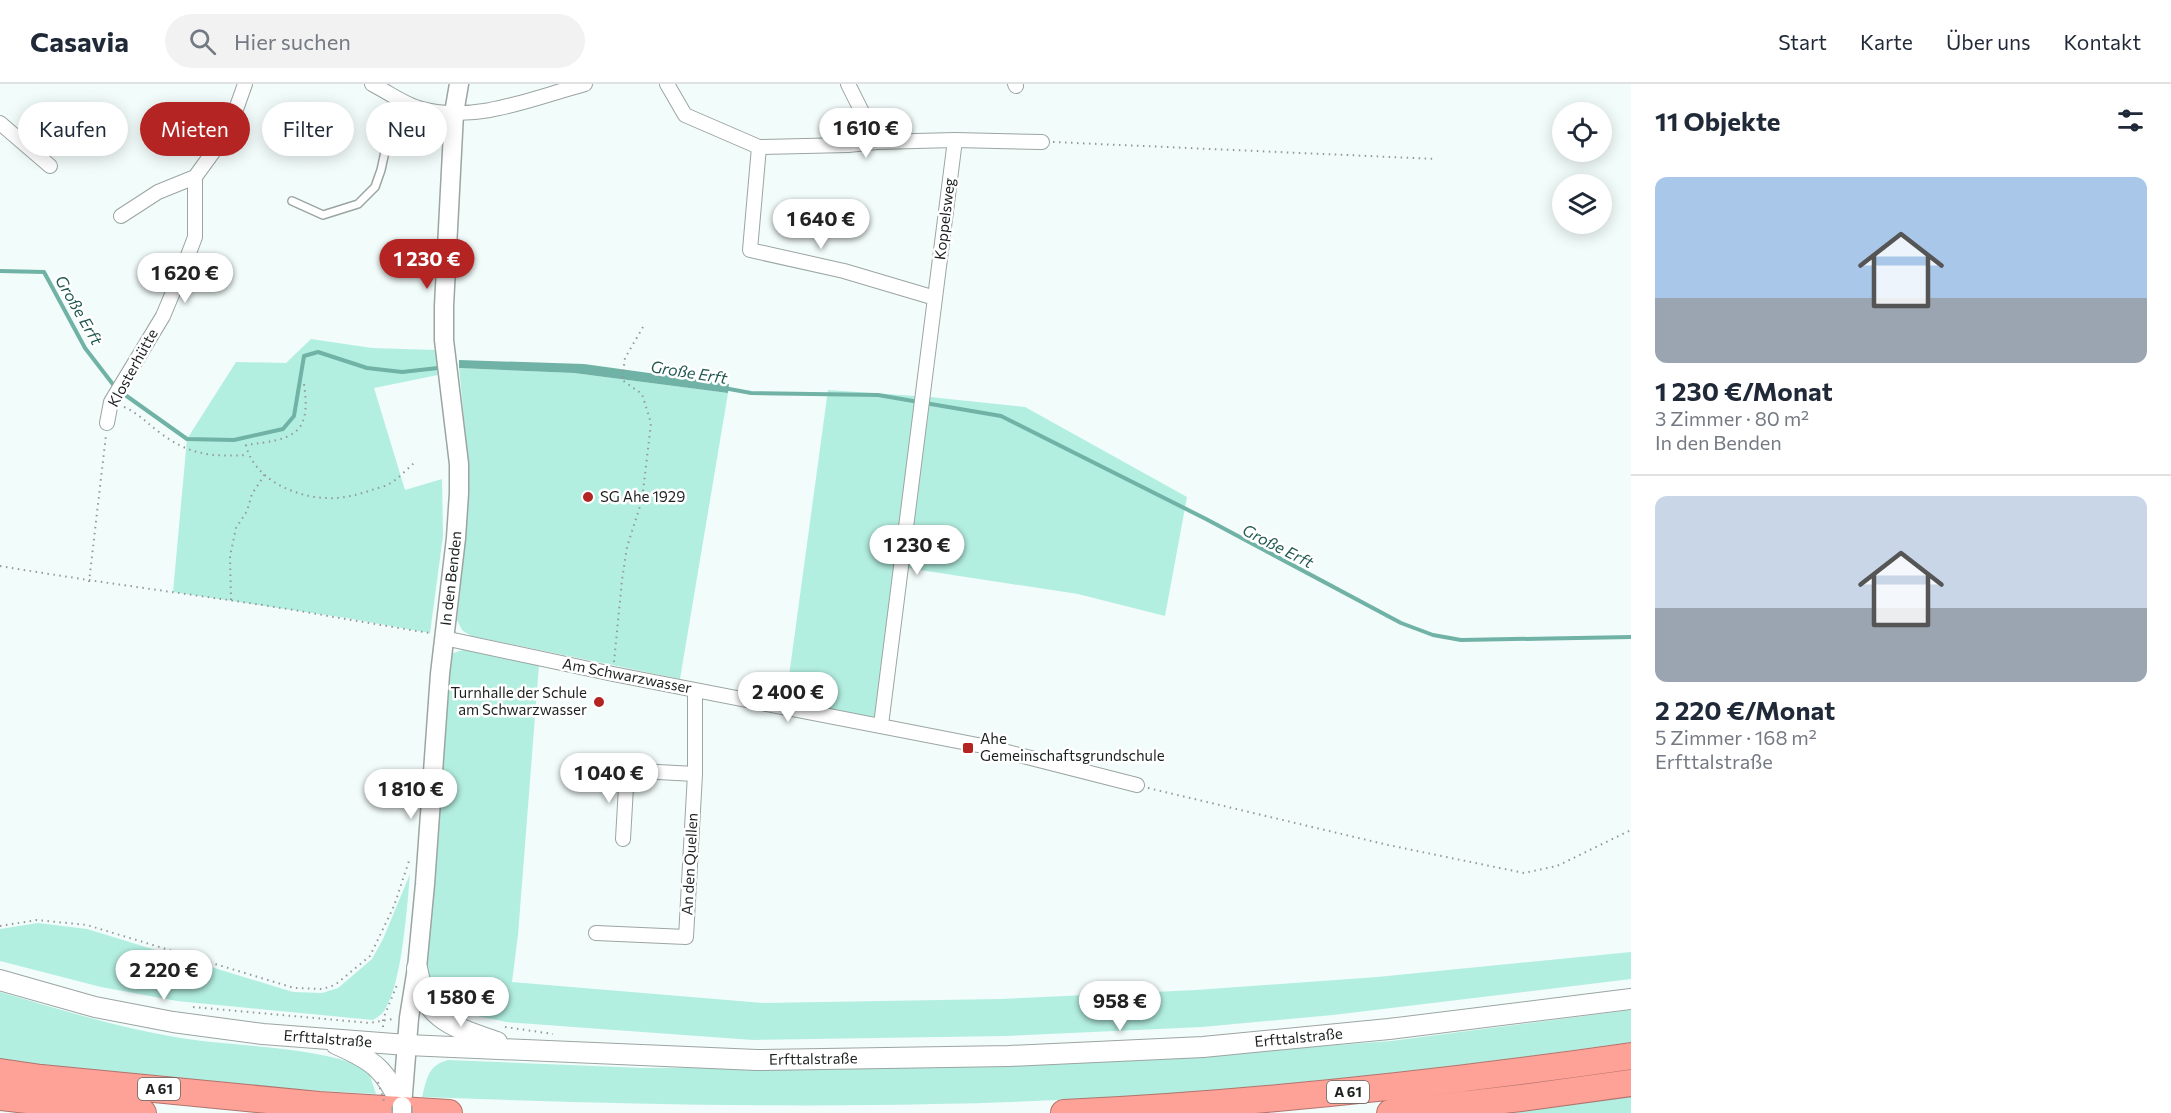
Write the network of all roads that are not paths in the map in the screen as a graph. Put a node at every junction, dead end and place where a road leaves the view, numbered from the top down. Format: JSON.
{"nodes":[{"id":1,"x":245,"y":84,"type":"edge"},
{"id":2,"x":459,"y":84,"type":"edge"},
{"id":3,"x":585,"y":84,"type":"edge"},
{"id":4,"x":656,"y":84,"type":"edge"},
{"id":5,"x":665,"y":84,"type":"edge"},
{"id":6,"x":848,"y":84,"type":"edge"},
{"id":7,"x":381,"y":86,"type":"edge"},
{"id":8,"x":398,"y":97,"type":"junction"},
{"id":9,"x":454,"y":113,"type":"junction"},
{"id":10,"x":0,"y":123,"type":"edge"},
{"id":11,"x":955,"y":140,"type":"junction"},
{"id":12,"x":877,"y":142,"type":"junction"},
{"id":13,"x":1042,"y":142,"type":"road end"},
{"id":14,"x":759,"y":147,"type":"junction"},
{"id":15,"x":50,"y":166,"type":"dead end"},
{"id":16,"x":195,"y":177,"type":"junction"},
{"id":17,"x":292,"y":201,"type":"dead end"},
{"id":18,"x":121,"y":216,"type":"dead end"},
{"id":19,"x":935,"y":298,"type":"junction"},
{"id":20,"x":107,"y":423,"type":"road end"},
{"id":21,"x":444,"y":638,"type":"junction"},
{"id":22,"x":695,"y":690,"type":"junction"},
{"id":23,"x":881,"y":725,"type":"junction"},
{"id":24,"x":603,"y":769,"type":"dead end"},
{"id":25,"x":627,"y":770,"type":"junction"},
{"id":26,"x":695,"y":774,"type":"junction"},
{"id":27,"x":1137,"y":785,"type":"road end"},
{"id":28,"x":623,"y":839,"type":"dead end"},
{"id":29,"x":596,"y":933,"type":"dead end"},
{"id":30,"x":417,"y":968,"type":"junction"},
{"id":31,"x":0,"y":980,"type":"edge"},
{"id":32,"x":1631,"y":999,"type":"edge"},
{"id":33,"x":326,"y":1039,"type":"junction"},
{"id":34,"x":407,"y":1045,"type":"junction"},
{"id":35,"x":513,"y":1048,"type":"junction"},
{"id":36,"x":1631,"y":1056,"type":"edge"},
{"id":37,"x":0,"y":1072,"type":"edge"},
{"id":38,"x":390,"y":1079,"type":"junction"},
{"id":39,"x":1631,"y":1083,"type":"edge"},
{"id":40,"x":0,"y":1097,"type":"edge"},
{"id":41,"x":397,"y":1108,"type":"edge"},
{"id":42,"x":142,"y":1113,"type":"edge"},
{"id":43,"x":449,"y":1113,"type":"edge"},
{"id":44,"x":1064,"y":1113,"type":"edge"},
{"id":45,"x":1390,"y":1113,"type":"edge"}],
"edges":[{"from":1,"to":16,"type":"street"},
{"from":2,"to":9,"type":"street","name":"In den Benden"},
{"from":3,"to":9,"type":"street"},
{"from":4,"to":5,"type":"street"},
{"from":5,"to":14,"type":"street"},
{"from":6,"to":12,"type":"street"},
{"from":7,"to":8,"type":"street"},
{"from":8,"to":9,"type":"street"},
{"from":8,"to":17,"type":"lane"},
{"from":9,"to":21,"type":"street","name":"In den Benden"},
{"from":10,"to":15,"type":"street"},
{"from":11,"to":12,"type":"street"},
{"from":11,"to":13,"type":"street"},
{"from":11,"to":19,"type":"street","name":"Koppelsweg"},
{"from":12,"to":14,"type":"street"},
{"from":14,"to":19,"type":"street"},
{"from":16,"to":18,"type":"street"},
{"from":16,"to":20,"type":"street","name":"Klosterhütte"},
{"from":19,"to":23,"type":"street","name":"Koppelsweg"},
{"from":21,"to":22,"type":"street","name":"Am Schwarzwasser"},
{"from":21,"to":30,"type":"street","name":"In den Benden"},
{"from":22,"to":23,"type":"street","name":"Am Schwarzwasser"},
{"from":22,"to":26,"type":"street","name":"An den Quellen"},
{"from":23,"to":27,"type":"street","name":"Am Schwarzwasser"},
{"from":24,"to":25,"type":"street"},
{"from":25,"to":26,"type":"street"},
{"from":25,"to":28,"type":"street"},
{"from":26,"to":29,"type":"street","name":"An den Quellen"},
{"from":30,"to":34,"type":"street","name":"In den Benden"},
{"from":30,"to":35,"type":"main road"},
{"from":31,"to":33,"type":"main road","name":"Erfttalstraße"},
{"from":32,"to":35,"type":"main road","name":"Erfttalstraße"},
{"from":33,"to":34,"type":"main road","name":"Erfttalstraße"},
{"from":33,"to":38,"type":"main road"},
{"from":34,"to":35,"type":"main road","name":"Erfttalstraße"},
{"from":34,"to":38,"type":"street","name":"In den Benden"},
{"from":36,"to":44,"type":"highway","number":"A 61"},
{"from":37,"to":43,"type":"highway","number":"A 61"},
{"from":38,"to":41,"type":"main road"},
{"from":39,"to":45,"type":"highway"},
{"from":40,"to":42,"type":"highway","number":"A 61"}]}
